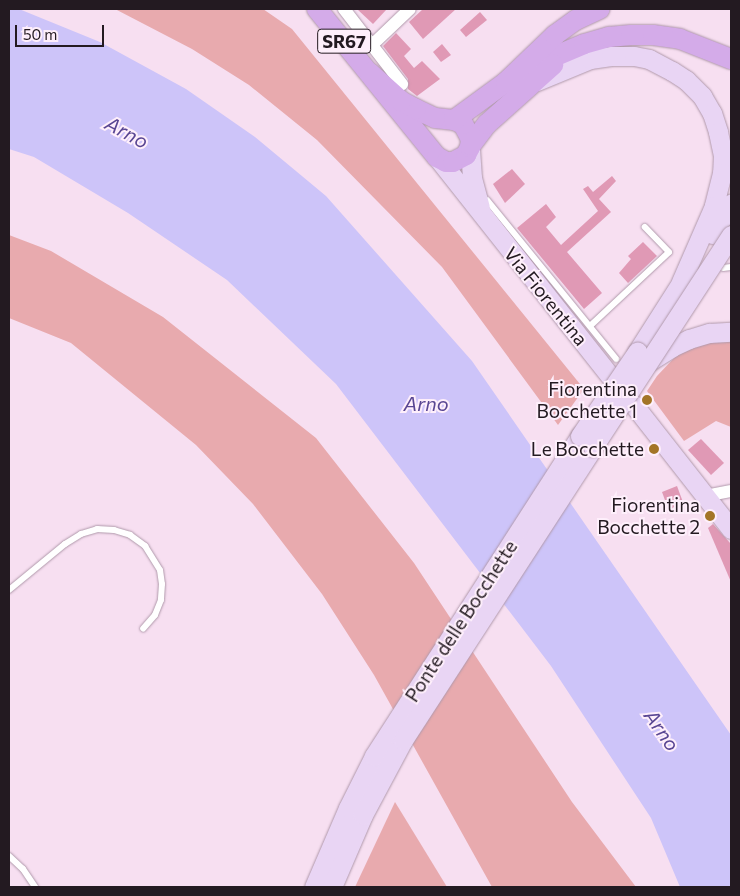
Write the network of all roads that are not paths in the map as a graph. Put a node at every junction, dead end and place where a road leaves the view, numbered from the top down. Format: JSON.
{"nodes":[{"id":1,"x":317,"y":9,"type":"edge"},
{"id":2,"x":344,"y":9,"type":"edge"},
{"id":3,"x":410,"y":9,"type":"edge"},
{"id":4,"x":600,"y":9,"type":"edge"},
{"id":5,"x":372,"y":45,"type":"junction"},
{"id":6,"x":571,"y":49,"type":"junction"},
{"id":7,"x":731,"y":59,"type":"edge"},
{"id":8,"x":370,"y":73,"type":"junction"},
{"id":9,"x":506,"y":82,"type":"junction"},
{"id":10,"x":402,"y":84,"type":"dead end"},
{"id":11,"x":532,"y":84,"type":"junction"},
{"id":12,"x":450,"y":120,"type":"junction"},
{"id":13,"x":470,"y":147,"type":"junction"},
{"id":14,"x":434,"y":154,"type":"junction"},
{"id":15,"x":731,"y":204,"type":"edge"},
{"id":16,"x":485,"y":209,"type":"junction"},
{"id":17,"x":645,"y":227,"type":"dead end"},
{"id":18,"x":731,"y":235,"type":"edge"},
{"id":19,"x":731,"y":267,"type":"edge"},
{"id":20,"x":723,"y":268,"type":"dead end"},
{"id":21,"x":681,"y":282,"type":"junction"},
{"id":22,"x":590,"y":326,"type":"junction"},
{"id":23,"x":731,"y":332,"type":"edge"},
{"id":24,"x":650,"y":361,"type":"junction"},
{"id":25,"x":613,"y":367,"type":"joint"},
{"id":26,"x":633,"y":404,"type":"dead end"},
{"id":27,"x":587,"y":442,"type":"junction"},
{"id":28,"x":731,"y":491,"type":"edge"},
{"id":29,"x":705,"y":496,"type":"junction"},
{"id":30,"x":731,"y":529,"type":"edge"},
{"id":31,"x":9,"y":590,"type":"edge"},
{"id":32,"x":144,"y":629,"type":"dead end"},
{"id":33,"x":355,"y":811,"type":"junction"},
{"id":34,"x":9,"y":856,"type":"edge"},
{"id":35,"x":35,"y":887,"type":"edge"},
{"id":36,"x":314,"y":887,"type":"edge"},
{"id":37,"x":332,"y":887,"type":"edge"}],
"edges":[{"from":1,"to":8,"type":"main road","name":"Via Fiorentina","number":"SR67"},
{"from":2,"to":5,"type":"street"},
{"from":3,"to":5,"type":"street"},
{"from":4,"to":9,"type":"main road"},
{"from":5,"to":10,"type":"street"},
{"from":6,"to":7,"type":"main road"},
{"from":6,"to":9,"type":"main road"},
{"from":6,"to":11,"type":"main road"},
{"from":8,"to":12,"type":"main road","name":"Via Fiorentina"},
{"from":8,"to":14,"type":"main road","name":"Via Fiorentina"},
{"from":9,"to":12,"type":"main road"},
{"from":11,"to":13,"type":"main road"},
{"from":11,"to":21,"type":"main road"},
{"from":12,"to":13,"type":"main road","name":"Via Fiorentina"},
{"from":12,"to":14,"type":"main road"},
{"from":13,"to":14,"type":"main road"},
{"from":13,"to":16,"type":"main road","name":"Via Fiorentina"},
{"from":14,"to":16,"type":"main road","name":"Via Fiorentina"},
{"from":15,"to":21,"type":"main road"},
{"from":16,"to":22,"type":"lane"},
{"from":16,"to":25,"type":"main road","name":"Via Fiorentina"},
{"from":17,"to":22,"type":"lane"},
{"from":18,"to":24,"type":"main road","bridge":true},
{"from":19,"to":20,"type":"lane"},
{"from":21,"to":27,"type":"main road","bridge":true},
{"from":22,"to":25,"type":"lane"},
{"from":23,"to":24,"type":"main road"},
{"from":24,"to":27,"type":"main road","bridge":true},
{"from":26,"to":29,"type":"main road"},
{"from":27,"to":33,"type":"main road","name":"Ponte delle Bocchette"},
{"from":28,"to":29,"type":"street"},
{"from":29,"to":30,"type":"main road"},
{"from":31,"to":32,"type":"lane"},
{"from":33,"to":36,"type":"main road"},
{"from":33,"to":37,"type":"main road"},
{"from":34,"to":35,"type":"lane"}]}
